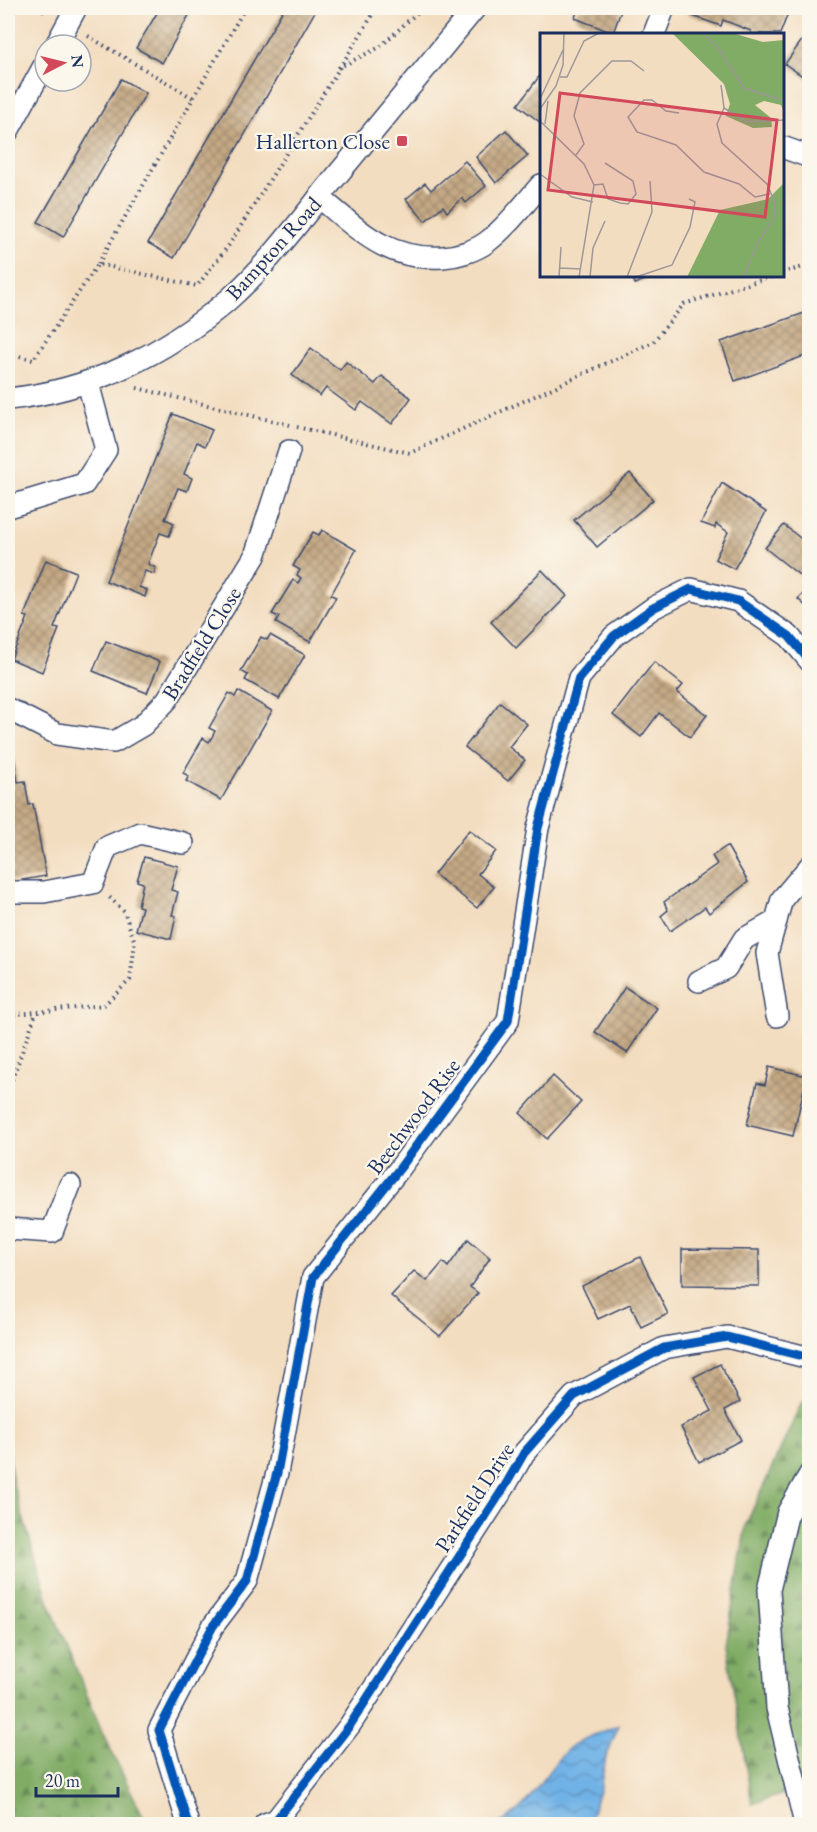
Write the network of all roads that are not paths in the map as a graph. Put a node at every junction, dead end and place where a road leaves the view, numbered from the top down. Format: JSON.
{"nodes":[{"id":1,"x":475,"y":8,"type":"edge"},
{"id":2,"x":664,"y":8,"type":"edge"},
{"id":3,"x":72,"y":16,"type":"edge"},
{"id":4,"x":63,"y":33,"type":"edge"},
{"id":5,"x":654,"y":33,"type":"edge"},
{"id":6,"x":33,"y":86,"type":"edge"},
{"id":7,"x":8,"y":131,"type":"edge"},
{"id":8,"x":784,"y":147,"type":"edge"},
{"id":9,"x":810,"y":157,"type":"edge"},
{"id":10,"x":540,"y":186,"type":"edge"},
{"id":11,"x":318,"y":197,"type":"junction"},
{"id":12,"x":88,"y":383,"type":"junction"},
{"id":13,"x":8,"y":399,"type":"edge"},
{"id":14,"x":289,"y":451,"type":"dead end"},
{"id":15,"x":8,"y":507,"type":"edge"},
{"id":16,"x":810,"y":661,"type":"edge"},
{"id":17,"x":8,"y":709,"type":"edge"},
{"id":18,"x":183,"y":843,"type":"dead end"},
{"id":19,"x":810,"y":866,"type":"edge"},
{"id":20,"x":8,"y":892,"type":"edge"},
{"id":21,"x":776,"y":921,"type":"junction"},
{"id":22,"x":699,"y":981,"type":"dead end"},
{"id":23,"x":777,"y":1016,"type":"dead end"},
{"id":24,"x":70,"y":1185,"type":"dead end"},
{"id":25,"x":8,"y":1229,"type":"edge"},
{"id":26,"x":810,"y":1358,"type":"edge"},
{"id":27,"x":810,"y":1474,"type":"edge"},
{"id":28,"x":188,"y":1824,"type":"edge"},
{"id":29,"x":265,"y":1824,"type":"edge"},
{"id":30,"x":805,"y":1824,"type":"edge"}],
"edges":[{"from":1,"to":11,"type":"street","name":"Bampton Road"},
{"from":2,"to":5,"type":"street"},
{"from":3,"to":4,"type":"street"},
{"from":6,"to":7,"type":"street"},
{"from":8,"to":9,"type":"street"},
{"from":10,"to":11,"type":"street"},
{"from":11,"to":12,"type":"street","name":"Bampton Road"},
{"from":12,"to":13,"type":"street","name":"Bampton Road"},
{"from":12,"to":15,"type":"street"},
{"from":14,"to":17,"type":"street","name":"Bradfield Close"},
{"from":16,"to":28,"type":"street","name":"Beechwood Rise"},
{"from":18,"to":20,"type":"street"},
{"from":19,"to":21,"type":"street"},
{"from":21,"to":22,"type":"street"},
{"from":21,"to":23,"type":"street"},
{"from":24,"to":25,"type":"street"},
{"from":26,"to":29,"type":"street","name":"Parkfield Drive"},
{"from":27,"to":30,"type":"street"}]}
